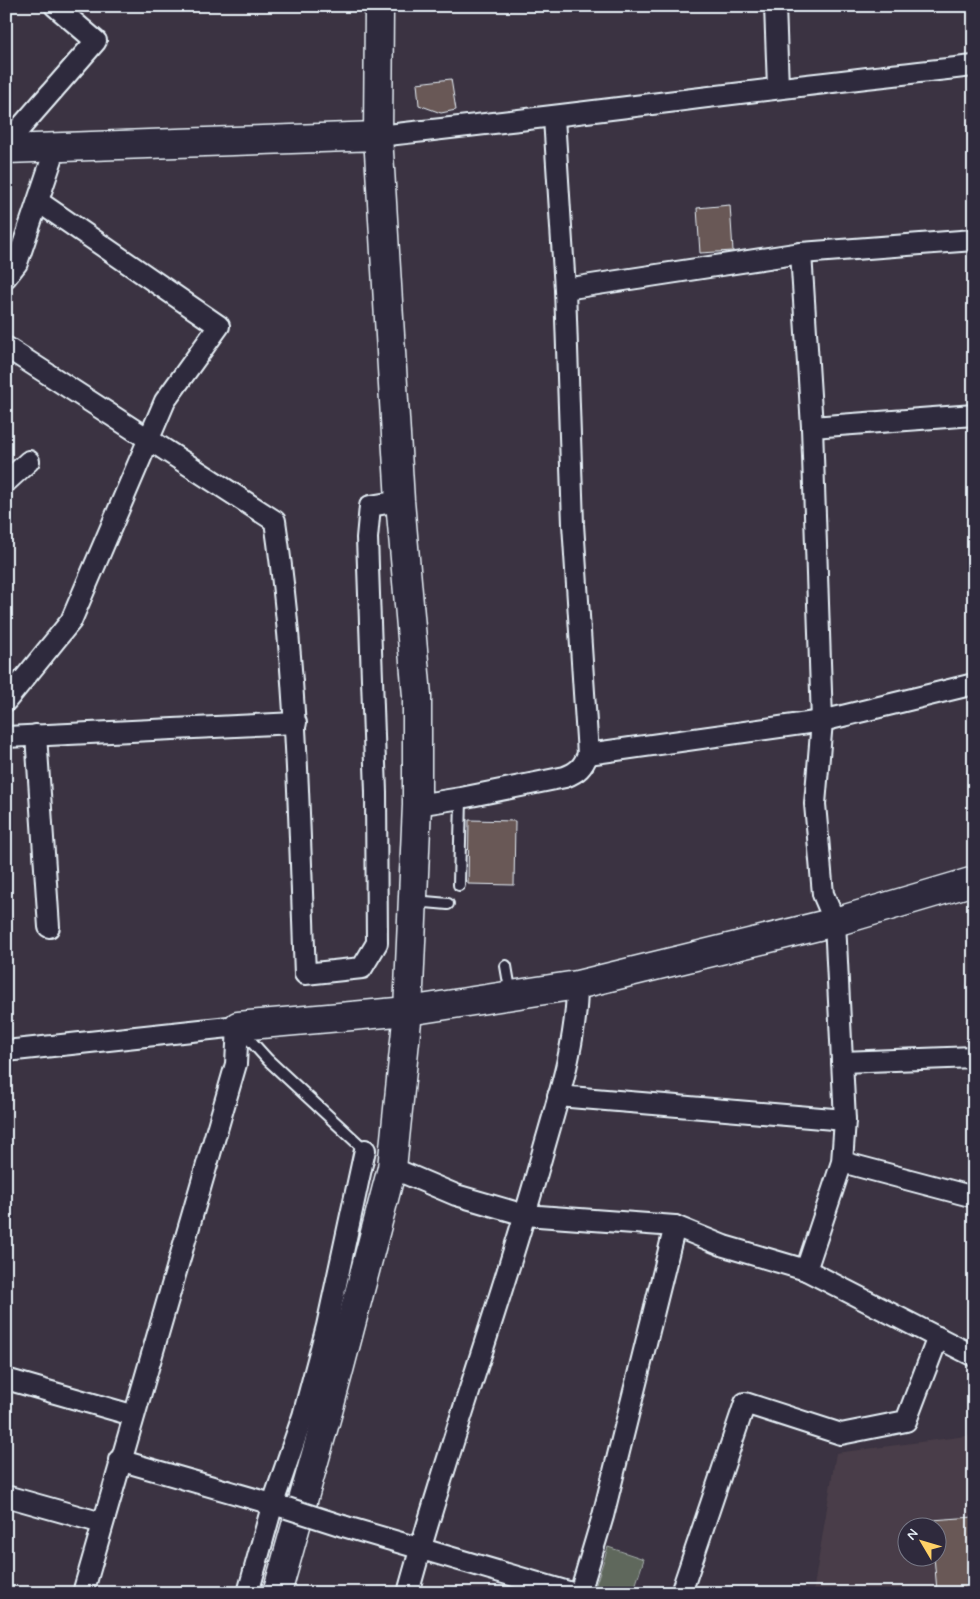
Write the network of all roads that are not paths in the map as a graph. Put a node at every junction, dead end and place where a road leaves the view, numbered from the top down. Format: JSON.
{"nodes":[{"id":1,"x":55,"y":6,"type":"edge"},
{"id":2,"x":379,"y":6,"type":"edge"},
{"id":3,"x":775,"y":6,"type":"edge"},
{"id":4,"x":974,"y":66,"type":"edge"},
{"id":5,"x":778,"y":87,"type":"junction"},
{"id":6,"x":554,"y":118,"type":"junction"},
{"id":7,"x":378,"y":136,"type":"junction"},
{"id":8,"x":6,"y":144,"type":"edge"},
{"id":9,"x":56,"y":147,"type":"junction"},
{"id":10,"x":6,"y":149,"type":"edge"},
{"id":11,"x":38,"y":202,"type":"junction"},
{"id":12,"x":974,"y":240,"type":"edge"},
{"id":13,"x":802,"y":253,"type":"junction"},
{"id":14,"x":6,"y":277,"type":"edge"},
{"id":15,"x":566,"y":289,"type":"junction"},
{"id":16,"x":6,"y":347,"type":"edge"},
{"id":17,"x":974,"y":415,"type":"edge"},
{"id":18,"x":812,"y":427,"type":"junction"},
{"id":19,"x":150,"y":438,"type":"junction"},
{"id":20,"x":29,"y":461,"type":"dead end"},
{"id":21,"x":6,"y":482,"type":"edge"},
{"id":22,"x":400,"y":501,"type":"junction"},
{"id":23,"x":974,"y":684,"type":"edge"},
{"id":24,"x":6,"y":700,"type":"edge"},
{"id":25,"x":822,"y":722,"type":"junction"},
{"id":26,"x":296,"y":723,"type":"junction"},
{"id":27,"x":36,"y":735,"type":"junction"},
{"id":28,"x":6,"y":737,"type":"edge"},
{"id":29,"x":588,"y":754,"type":"junction"},
{"id":30,"x":461,"y":798,"type":"junction"},
{"id":31,"x":417,"y":804,"type":"junction"},
{"id":32,"x":974,"y":881,"type":"edge"},
{"id":33,"x":459,"y":885,"type":"dead end"},
{"id":34,"x":413,"y":901,"type":"junction"},
{"id":35,"x":448,"y":904,"type":"dead end"},
{"id":36,"x":835,"y":922,"type":"junction"},
{"id":37,"x":50,"y":927,"type":"dead end"},
{"id":38,"x":506,"y":966,"type":"dead end"},
{"id":39,"x":577,"y":985,"type":"junction"},
{"id":40,"x":511,"y":996,"type":"junction"},
{"id":41,"x":408,"y":1011,"type":"junction"},
{"id":42,"x":238,"y":1026,"type":"junction"},
{"id":43,"x":6,"y":1051,"type":"edge"},
{"id":44,"x":974,"y":1057,"type":"edge"},
{"id":45,"x":842,"y":1062,"type":"junction"},
{"id":46,"x":558,"y":1096,"type":"junction"},
{"id":47,"x":845,"y":1120,"type":"junction"},
{"id":48,"x":366,"y":1150,"type":"joint"},
{"id":49,"x":842,"y":1162,"type":"junction"},
{"id":50,"x":392,"y":1168,"type":"junction"},
{"id":51,"x":974,"y":1197,"type":"edge"},
{"id":52,"x":525,"y":1215,"type":"junction"},
{"id":53,"x":676,"y":1226,"type":"junction"},
{"id":54,"x":806,"y":1270,"type":"junction"},
{"id":55,"x":938,"y":1337,"type":"junction"},
{"id":56,"x":974,"y":1356,"type":"edge"},
{"id":57,"x":6,"y":1379,"type":"edge"},
{"id":58,"x":132,"y":1415,"type":"junction"},
{"id":59,"x":119,"y":1460,"type":"junction"},
{"id":60,"x":6,"y":1496,"type":"edge"},
{"id":61,"x":280,"y":1506,"type":"junction"},
{"id":62,"x":102,"y":1523,"type":"junction"},
{"id":63,"x":421,"y":1547,"type":"junction"},
{"id":64,"x":83,"y":1593,"type":"edge"},
{"id":65,"x":248,"y":1593,"type":"edge"},
{"id":66,"x":277,"y":1593,"type":"edge"},
{"id":67,"x":408,"y":1593,"type":"edge"},
{"id":68,"x":572,"y":1593,"type":"edge"},
{"id":69,"x":580,"y":1593,"type":"edge"},
{"id":70,"x":682,"y":1593,"type":"edge"}],
"edges":[{"from":1,"to":8,"type":"street"},
{"from":2,"to":7,"type":"street"},
{"from":3,"to":5,"type":"street"},
{"from":4,"to":5,"type":"street"},
{"from":5,"to":6,"type":"street"},
{"from":6,"to":7,"type":"street"},
{"from":6,"to":15,"type":"street"},
{"from":7,"to":9,"type":"street"},
{"from":7,"to":22,"type":"street"},
{"from":9,"to":10,"type":"street"},
{"from":9,"to":11,"type":"street"},
{"from":11,"to":14,"type":"street"},
{"from":11,"to":19,"type":"street"},
{"from":12,"to":13,"type":"street"},
{"from":13,"to":15,"type":"street"},
{"from":13,"to":18,"type":"street"},
{"from":15,"to":29,"type":"street"},
{"from":16,"to":19,"type":"street"},
{"from":17,"to":18,"type":"street"},
{"from":18,"to":25,"type":"street"},
{"from":19,"to":24,"type":"street"},
{"from":19,"to":26,"type":"street"},
{"from":20,"to":21,"type":"street"},
{"from":22,"to":26,"type":"street"},
{"from":22,"to":31,"type":"street"},
{"from":23,"to":25,"type":"street"},
{"from":25,"to":29,"type":"street"},
{"from":25,"to":36,"type":"street"},
{"from":26,"to":27,"type":"street"},
{"from":27,"to":28,"type":"street"},
{"from":27,"to":37,"type":"street"},
{"from":29,"to":30,"type":"street"},
{"from":30,"to":31,"type":"street"},
{"from":30,"to":33,"type":"lane"},
{"from":31,"to":34,"type":"street"},
{"from":32,"to":36,"type":"street"},
{"from":34,"to":35,"type":"lane"},
{"from":34,"to":41,"type":"street"},
{"from":36,"to":39,"type":"street"},
{"from":36,"to":45,"type":"street"},
{"from":38,"to":40,"type":"lane"},
{"from":39,"to":40,"type":"street"},
{"from":39,"to":46,"type":"street"},
{"from":40,"to":41,"type":"street"},
{"from":41,"to":42,"type":"street"},
{"from":41,"to":50,"type":"street"},
{"from":42,"to":43,"type":"street"},
{"from":42,"to":48,"type":"lane"},
{"from":42,"to":58,"type":"street"},
{"from":44,"to":45,"type":"street"},
{"from":45,"to":47,"type":"street"},
{"from":46,"to":47,"type":"street"},
{"from":46,"to":52,"type":"street"},
{"from":47,"to":49,"type":"street"},
{"from":48,"to":61,"type":"street"},
{"from":49,"to":51,"type":"street"},
{"from":49,"to":54,"type":"street"},
{"from":50,"to":52,"type":"street"},
{"from":50,"to":66,"type":"street"},
{"from":52,"to":53,"type":"street"},
{"from":52,"to":63,"type":"street"},
{"from":53,"to":54,"type":"street"},
{"from":53,"to":69,"type":"street"},
{"from":54,"to":55,"type":"street"},
{"from":55,"to":56,"type":"street"},
{"from":55,"to":70,"type":"street"},
{"from":57,"to":58,"type":"street"},
{"from":58,"to":59,"type":"street"},
{"from":59,"to":61,"type":"street"},
{"from":59,"to":62,"type":"street"},
{"from":60,"to":62,"type":"street"},
{"from":61,"to":63,"type":"street","bridge":true},
{"from":61,"to":65,"type":"street"},
{"from":62,"to":64,"type":"street"},
{"from":63,"to":67,"type":"street"},
{"from":63,"to":68,"type":"street"}]}
